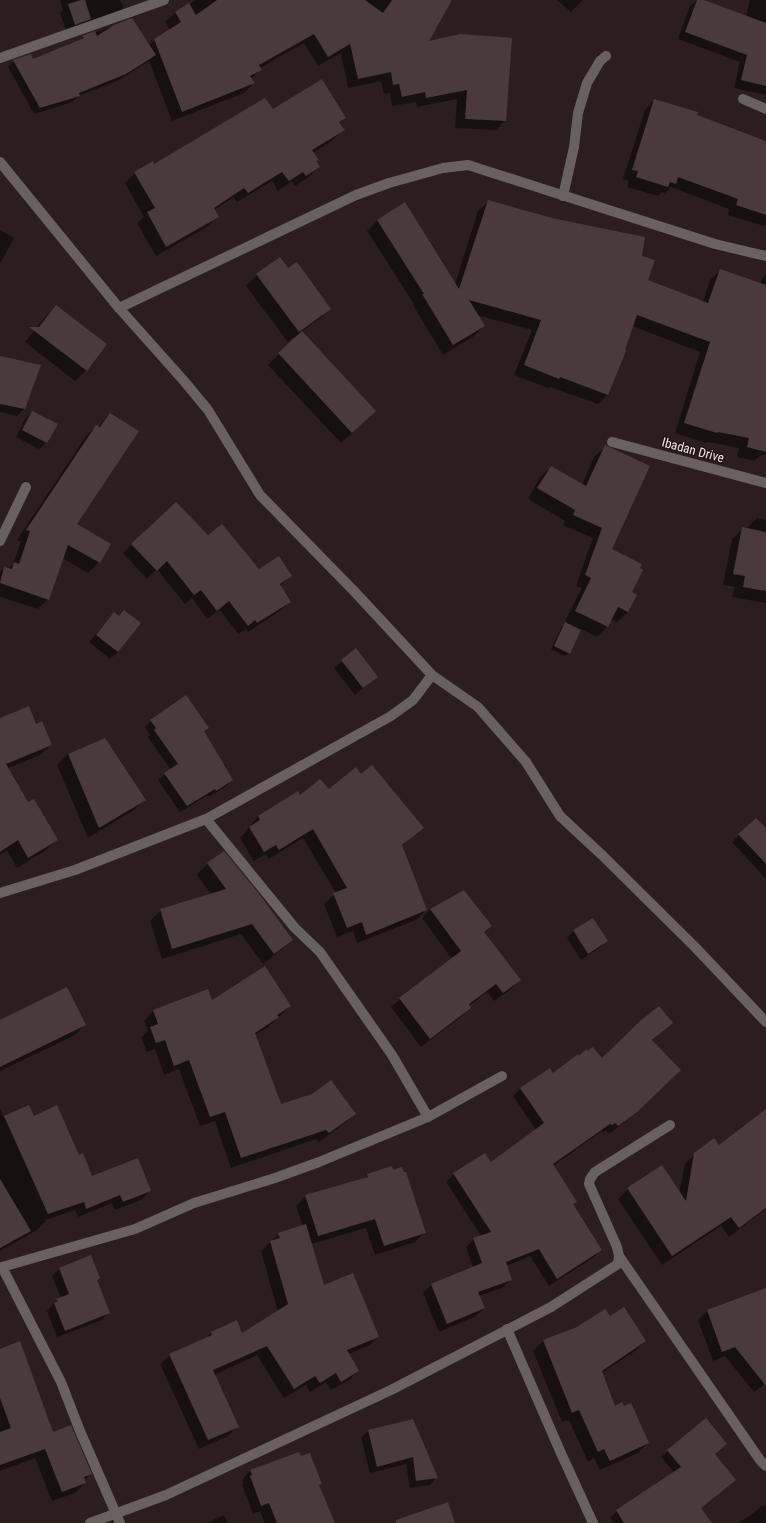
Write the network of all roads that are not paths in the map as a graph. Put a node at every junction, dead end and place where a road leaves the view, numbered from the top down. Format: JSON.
{"nodes":[{"id":1,"x":164,"y":0,"type":"edge"},
{"id":2,"x":606,"y":56,"type":"dead end"},
{"id":3,"x":0,"y":58,"type":"edge"},
{"id":4,"x":743,"y":99,"type":"dead end"},
{"id":5,"x":766,"y":108,"type":"edge"},
{"id":6,"x":0,"y":162,"type":"edge"},
{"id":7,"x":563,"y":196,"type":"junction"},
{"id":8,"x":766,"y":256,"type":"edge"},
{"id":9,"x":119,"y":308,"type":"junction"},
{"id":10,"x":612,"y":442,"type":"dead end"},
{"id":11,"x":766,"y":483,"type":"edge"},
{"id":12,"x":26,"y":486,"type":"dead end"},
{"id":13,"x":0,"y":541,"type":"edge"},
{"id":14,"x":432,"y":675,"type":"junction"},
{"id":15,"x":206,"y":819,"type":"junction"},
{"id":16,"x":0,"y":893,"type":"edge"},
{"id":17,"x":766,"y":1022,"type":"edge"},
{"id":18,"x":502,"y":1076,"type":"dead end"},
{"id":19,"x":428,"y":1117,"type":"junction"},
{"id":20,"x":670,"y":1124,"type":"dead end"},
{"id":21,"x":619,"y":1256,"type":"junction"},
{"id":22,"x":1,"y":1267,"type":"edge"},
{"id":23,"x":507,"y":1329,"type":"junction"},
{"id":24,"x":766,"y":1466,"type":"edge"},
{"id":25,"x":116,"y":1513,"type":"junction"},
{"id":26,"x":90,"y":1523,"type":"edge"},
{"id":27,"x":120,"y":1523,"type":"edge"},
{"id":28,"x":593,"y":1523,"type":"edge"}],
"edges":[{"from":1,"to":3,"type":"street"},
{"from":2,"to":7,"type":"street"},
{"from":4,"to":5,"type":"street"},
{"from":6,"to":9,"type":"street"},
{"from":7,"to":8,"type":"street"},
{"from":7,"to":9,"type":"street"},
{"from":9,"to":14,"type":"street"},
{"from":10,"to":11,"type":"street","name":"Ibadan Drive"},
{"from":12,"to":13,"type":"street"},
{"from":14,"to":15,"type":"street"},
{"from":14,"to":17,"type":"street"},
{"from":15,"to":16,"type":"street"},
{"from":15,"to":19,"type":"street"},
{"from":18,"to":19,"type":"street"},
{"from":19,"to":22,"type":"street"},
{"from":20,"to":21,"type":"street"},
{"from":21,"to":23,"type":"street"},
{"from":21,"to":24,"type":"street"},
{"from":22,"to":25,"type":"street"},
{"from":23,"to":25,"type":"street"},
{"from":23,"to":28,"type":"street"},
{"from":25,"to":26,"type":"street"},
{"from":25,"to":27,"type":"street"}]}
